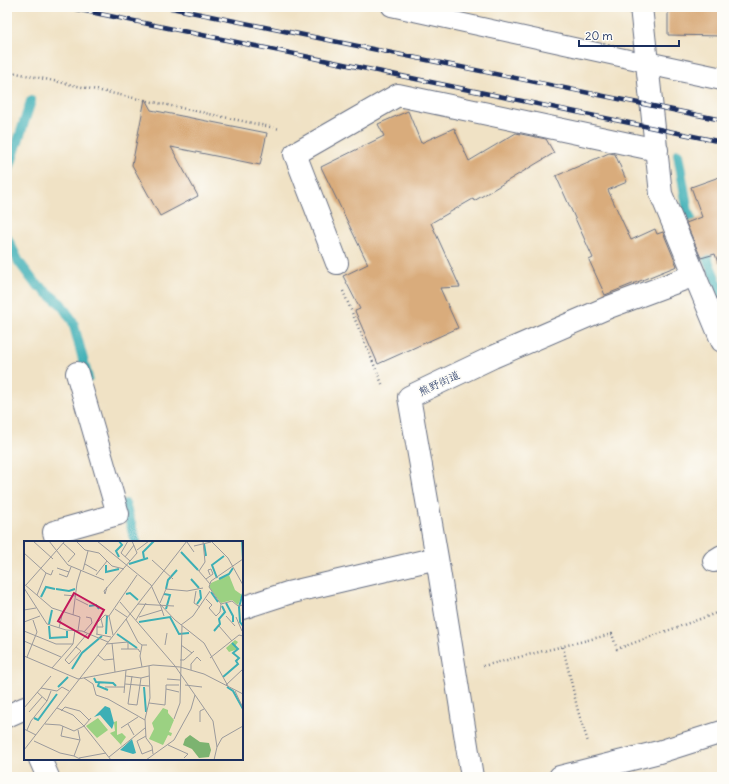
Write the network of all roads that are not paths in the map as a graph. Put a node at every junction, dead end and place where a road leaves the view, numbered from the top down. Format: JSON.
{"nodes":[{"id":1,"x":391,"y":7,"type":"edge"},
{"id":2,"x":641,"y":7,"type":"edge"},
{"id":3,"x":648,"y":62,"type":"junction"},
{"id":4,"x":722,"y":79,"type":"edge"},
{"id":5,"x":656,"y":150,"type":"junction"},
{"id":6,"x":337,"y":263,"type":"road end"},
{"id":7,"x":695,"y":275,"type":"junction"},
{"id":8,"x":722,"y":341,"type":"edge"},
{"id":9,"x":77,"y":373,"type":"dead end"},
{"id":10,"x":57,"y":541,"type":"edge"},
{"id":11,"x":437,"y":558,"type":"junction"},
{"id":12,"x":243,"y":608,"type":"edge"},
{"id":13,"x":722,"y":732,"type":"edge"},
{"id":14,"x":40,"y":760,"type":"edge"},
{"id":15,"x":48,"y":777,"type":"edge"},
{"id":16,"x":472,"y":777,"type":"edge"},
{"id":17,"x":560,"y":777,"type":"edge"}],
"edges":[{"from":1,"to":3,"type":"lane"},
{"from":2,"to":3,"type":"street"},
{"from":3,"to":4,"type":"street"},
{"from":3,"to":5,"type":"street"},
{"from":5,"to":6,"type":"street"},
{"from":5,"to":7,"type":"street"},
{"from":7,"to":8,"type":"street"},
{"from":7,"to":11,"type":"street","name":"熊野街道"},
{"from":9,"to":10,"type":"street"},
{"from":11,"to":12,"type":"street"},
{"from":11,"to":16,"type":"street","name":"熊野街道"},
{"from":13,"to":17,"type":"street"},
{"from":14,"to":15,"type":"street"}]}
